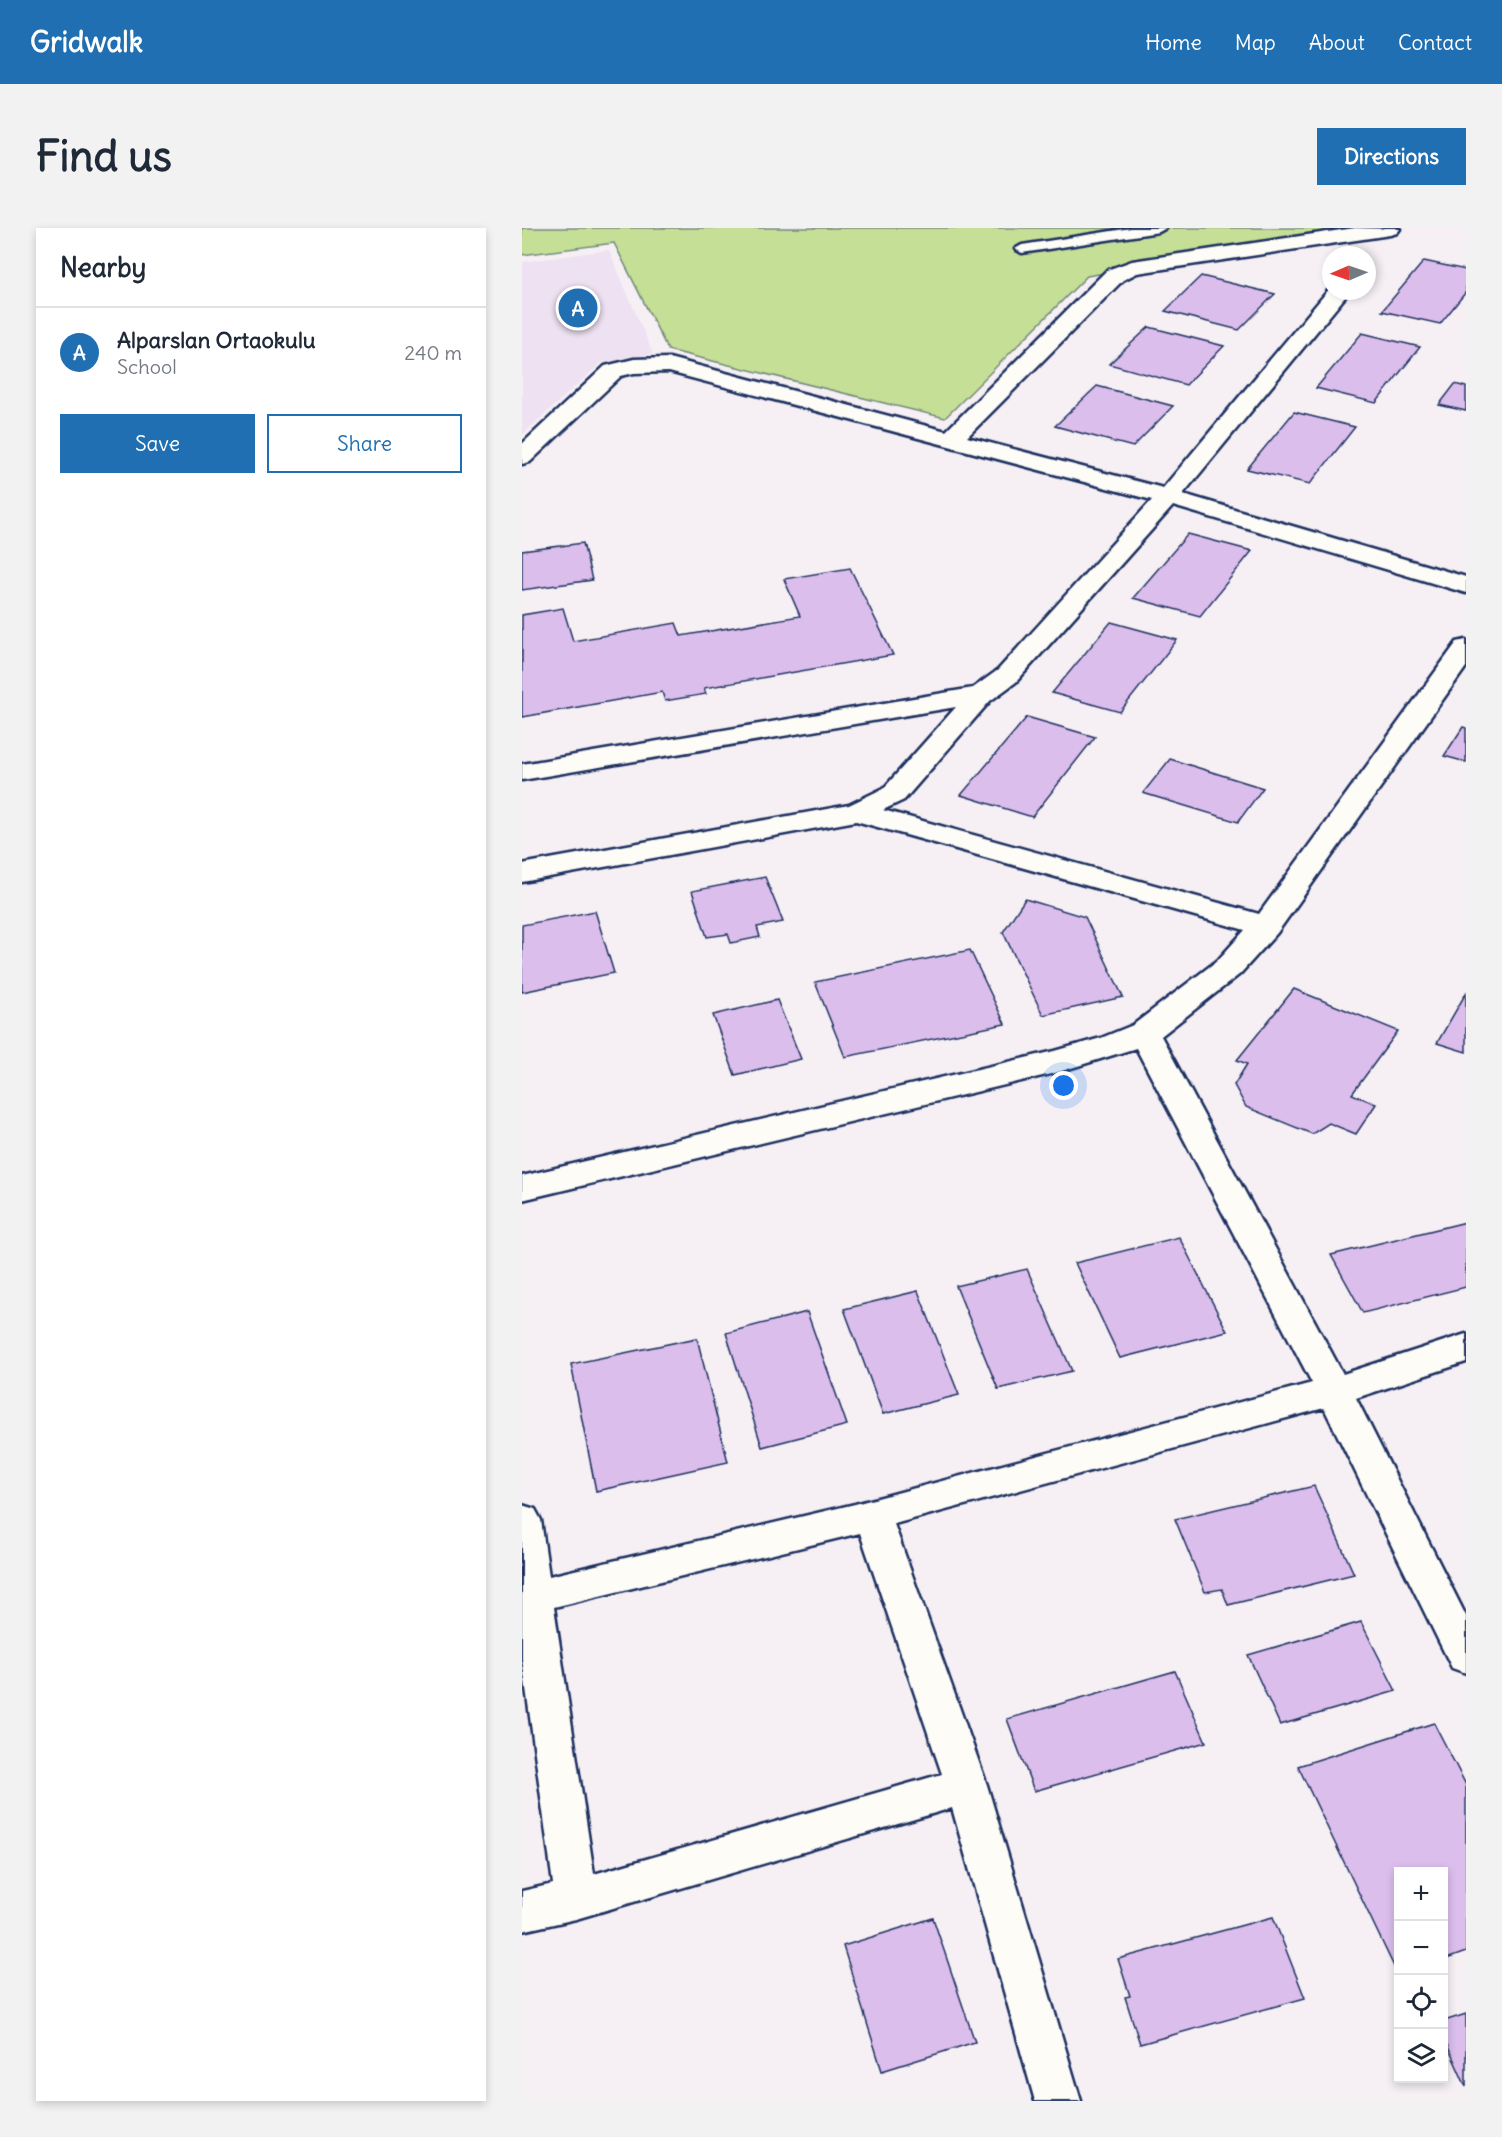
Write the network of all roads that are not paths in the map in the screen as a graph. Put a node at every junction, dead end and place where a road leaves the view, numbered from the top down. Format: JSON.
{"nodes":[{"id":1,"x":1159,"y":228,"type":"edge"},
{"id":2,"x":1391,"y":228,"type":"edge"},
{"id":3,"x":1376,"y":246,"type":"edge"},
{"id":4,"x":1022,"y":249,"type":"dead end"},
{"id":5,"x":1332,"y":300,"type":"edge"},
{"id":6,"x":950,"y":440,"type":"junction"},
{"id":7,"x":522,"y":457,"type":"edge"},
{"id":8,"x":1168,"y":497,"type":"junction"},
{"id":9,"x":1466,"y":585,"type":"edge"},
{"id":10,"x":1466,"y":648,"type":"edge"},
{"id":11,"x":981,"y":695,"type":"junction"},
{"id":12,"x":522,"y":772,"type":"edge"},
{"id":13,"x":857,"y":812,"type":"junction"},
{"id":14,"x":522,"y":873,"type":"edge"},
{"id":15,"x":1266,"y":926,"type":"junction"},
{"id":16,"x":1144,"y":1033,"type":"junction"},
{"id":17,"x":522,"y":1188,"type":"edge"},
{"id":18,"x":1466,"y":1348,"type":"edge"},
{"id":19,"x":1334,"y":1391,"type":"junction"},
{"id":20,"x":872,"y":1514,"type":"junction"},
{"id":21,"x":522,"y":1520,"type":"edge"},
{"id":22,"x":533,"y":1596,"type":"junction"},
{"id":23,"x":1466,"y":1656,"type":"edge"},
{"id":24,"x":966,"y":1785,"type":"junction"},
{"id":25,"x":576,"y":1899,"type":"junction"},
{"id":26,"x":522,"y":1911,"type":"edge"},
{"id":27,"x":1058,"y":2101,"type":"edge"}],
"edges":[{"from":1,"to":4,"type":"lane"},
{"from":2,"to":3,"type":"street"},
{"from":2,"to":6,"type":"street"},
{"from":5,"to":8,"type":"street"},
{"from":6,"to":7,"type":"street"},
{"from":6,"to":8,"type":"street"},
{"from":8,"to":9,"type":"street"},
{"from":8,"to":11,"type":"street"},
{"from":10,"to":15,"type":"street"},
{"from":11,"to":12,"type":"street"},
{"from":11,"to":13,"type":"street"},
{"from":13,"to":14,"type":"street"},
{"from":13,"to":15,"type":"street"},
{"from":15,"to":16,"type":"street"},
{"from":16,"to":17,"type":"street"},
{"from":16,"to":19,"type":"street"},
{"from":18,"to":19,"type":"street"},
{"from":19,"to":20,"type":"street"},
{"from":19,"to":23,"type":"street"},
{"from":20,"to":22,"type":"street"},
{"from":20,"to":24,"type":"street"},
{"from":21,"to":22,"type":"street"},
{"from":22,"to":25,"type":"street"},
{"from":24,"to":25,"type":"street"},
{"from":24,"to":27,"type":"street"},
{"from":25,"to":26,"type":"street"}]}
